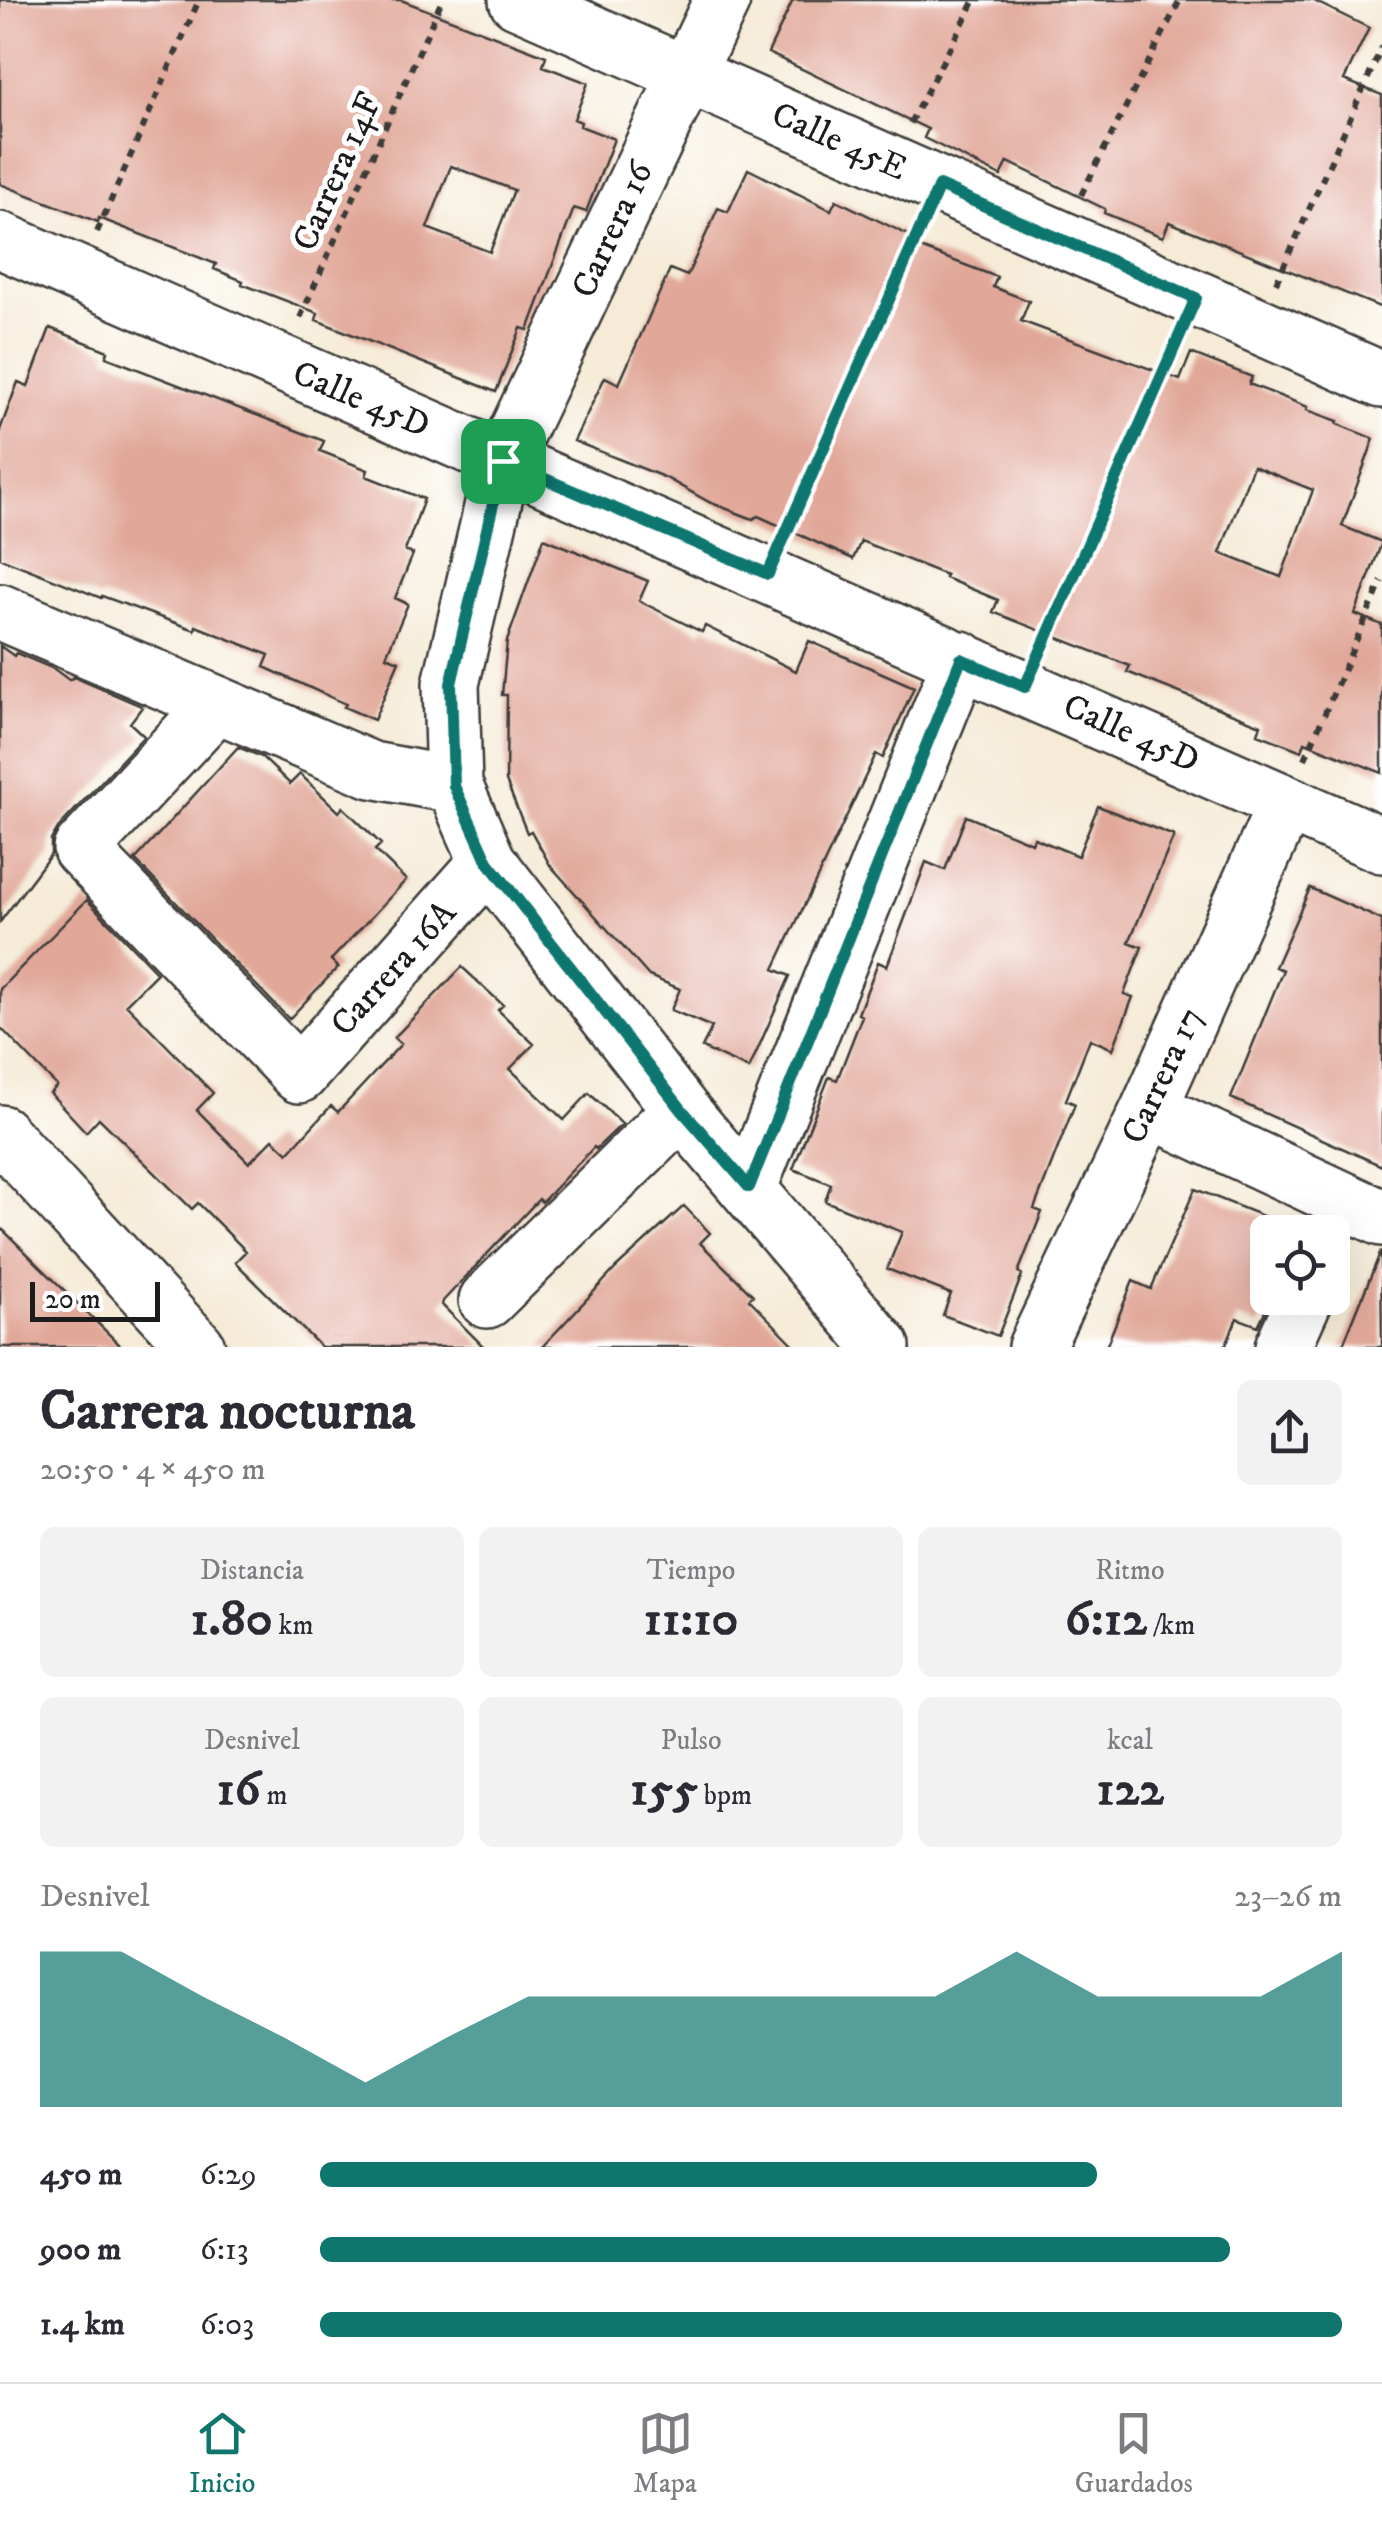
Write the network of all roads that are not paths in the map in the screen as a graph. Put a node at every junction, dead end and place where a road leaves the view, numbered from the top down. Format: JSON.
{"nodes":[{"id":1,"x":516,"y":0,"type":"edge"},
{"id":2,"x":722,"y":0,"type":"edge"},
{"id":3,"x":687,"y":75,"type":"junction"},
{"id":4,"x":2,"y":245,"type":"edge"},
{"id":5,"x":1382,"y":380,"type":"edge"},
{"id":6,"x":503,"y":461,"type":"junction"},
{"id":7,"x":0,"y":612,"type":"edge"},
{"id":8,"x":961,"y":659,"type":"junction"},
{"id":9,"x":216,"y":704,"type":"junction"},
{"id":10,"x":454,"y":786,"type":"junction"},
{"id":11,"x":1286,"y":802,"type":"junction"},
{"id":12,"x":1382,"y":845,"type":"edge"},
{"id":13,"x":488,"y":862,"type":"junction"},
{"id":14,"x":1149,"y":1109,"type":"junction"},
{"id":15,"x":682,"y":1110,"type":"junction"},
{"id":16,"x":0,"y":1133,"type":"edge"},
{"id":17,"x":749,"y":1187,"type":"junction"},
{"id":18,"x":1354,"y":1217,"type":"edge"},
{"id":19,"x":486,"y":1300,"type":"dead end"},
{"id":20,"x":1297,"y":1315,"type":"edge"},
{"id":21,"x":197,"y":1347,"type":"edge"},
{"id":22,"x":882,"y":1347,"type":"edge"},
{"id":23,"x":1036,"y":1347,"type":"edge"},
{"id":24,"x":1283,"y":1347,"type":"edge"}],
"edges":[{"from":1,"to":3,"type":"street","name":"Calle 45E"},
{"from":2,"to":3,"type":"street","name":"Carrera 16"},
{"from":3,"to":5,"type":"street","name":"Calle 45E"},
{"from":3,"to":6,"type":"street","name":"Carrera 16"},
{"from":4,"to":6,"type":"street","name":"Calle 45D"},
{"from":6,"to":8,"type":"street","name":"Calle 45D"},
{"from":6,"to":10,"type":"street","name":"Carrera 16"},
{"from":7,"to":9,"type":"street"},
{"from":8,"to":11,"type":"street","name":"Calle 45D"},
{"from":8,"to":17,"type":"street"},
{"from":9,"to":10,"type":"street"},
{"from":9,"to":13,"type":"street","name":"Carrera 16A"},
{"from":10,"to":13,"type":"street"},
{"from":11,"to":12,"type":"street","name":"Calle 45D"},
{"from":11,"to":14,"type":"street","name":"Carrera 17"},
{"from":13,"to":15,"type":"street"},
{"from":14,"to":18,"type":"street"},
{"from":14,"to":23,"type":"street","name":"Carrera 17"},
{"from":15,"to":17,"type":"street"},
{"from":15,"to":19,"type":"street"},
{"from":16,"to":21,"type":"street"},
{"from":17,"to":22,"type":"street"},
{"from":20,"to":24,"type":"street"}]}
